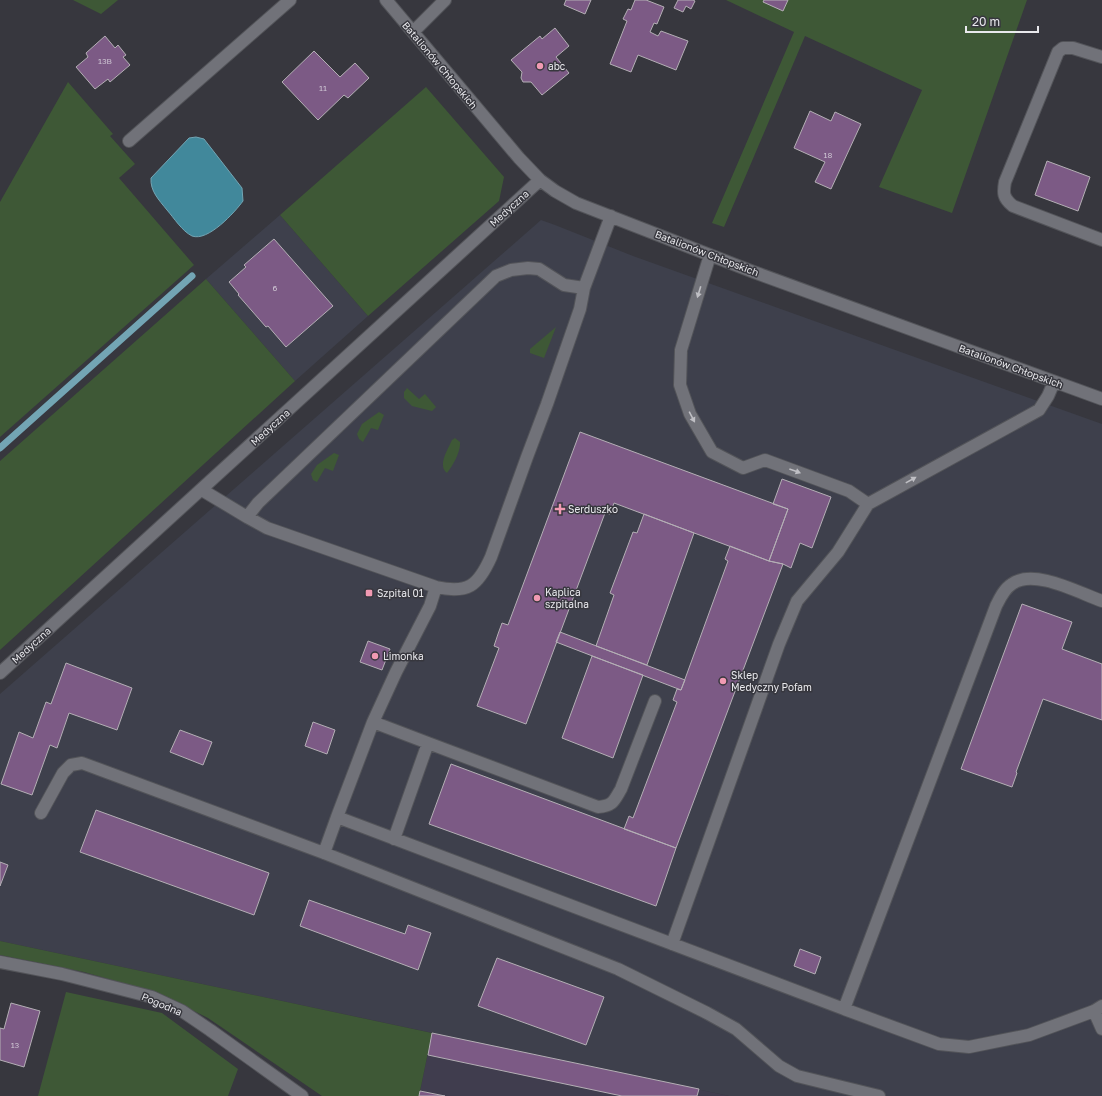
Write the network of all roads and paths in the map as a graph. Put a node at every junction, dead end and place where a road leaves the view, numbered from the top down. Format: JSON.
{"nodes":[{"id":1,"x":290,"y":0,"type":"edge"},
{"id":2,"x":386,"y":0,"type":"edge"},
{"id":3,"x":445,"y":0,"type":"edge"},
{"id":4,"x":413,"y":32,"type":"junction"},
{"id":5,"x":1102,"y":57,"type":"edge"},
{"id":6,"x":129,"y":141,"type":"dead end"},
{"id":7,"x":540,"y":180,"type":"junction"},
{"id":8,"x":611,"y":216,"type":"junction"},
{"id":9,"x":1102,"y":240,"type":"edge"},
{"id":10,"x":710,"y":255,"type":"junction"},
{"id":11,"x":584,"y":288,"type":"junction"},
{"id":12,"x":1054,"y":382,"type":"junction"},
{"id":13,"x":1102,"y":399,"type":"edge"},
{"id":14,"x":202,"y":490,"type":"junction"},
{"id":15,"x":868,"y":504,"type":"junction"},
{"id":16,"x":247,"y":518,"type":"junction"},
{"id":17,"x":436,"y":587,"type":"junction"},
{"id":18,"x":1102,"y":601,"type":"edge"},
{"id":19,"x":0,"y":673,"type":"edge"},
{"id":20,"x":655,"y":702,"type":"dead end"},
{"id":21,"x":373,"y":722,"type":"junction"},
{"id":22,"x":428,"y":743,"type":"junction"},
{"id":23,"x":41,"y":814,"type":"dead end"},
{"id":24,"x":337,"y":817,"type":"junction"},
{"id":25,"x":394,"y":839,"type":"junction"},
{"id":26,"x":324,"y":853,"type":"junction"},
{"id":27,"x":672,"y":944,"type":"junction"},
{"id":28,"x":0,"y":962,"type":"edge"},
{"id":29,"x":844,"y":1009,"type":"junction"},
{"id":30,"x":1098,"y":1009,"type":"edge"},
{"id":31,"x":1102,"y":1029,"type":"edge"},
{"id":32,"x":843,"y":1092,"type":"edge"},
{"id":33,"x":302,"y":1096,"type":"edge"},
{"id":34,"x":879,"y":1096,"type":"edge"}],
"edges":[{"from":1,"to":6,"type":"street"},
{"from":2,"to":4,"type":"street","name":"Batalionów Chłopskich"},
{"from":3,"to":4,"type":"street"},
{"from":4,"to":7,"type":"street","name":"Batalionów Chłopskich"},
{"from":5,"to":9,"type":"street"},
{"from":7,"to":8,"type":"street","name":"Batalionów Chłopskich"},
{"from":7,"to":14,"type":"street","name":"Medyczna"},
{"from":8,"to":10,"type":"street","name":"Batalionów Chłopskich"},
{"from":8,"to":11,"type":"street"},
{"from":10,"to":12,"type":"street","name":"Batalionów Chłopskich"},
{"from":10,"to":15,"type":"street","one_way":true},
{"from":11,"to":16,"type":"street"},
{"from":11,"to":17,"type":"street"},
{"from":12,"to":13,"type":"street","name":"Batalionów Chłopskich"},
{"from":15,"to":12,"type":"street","one_way":true},
{"from":14,"to":16,"type":"street"},
{"from":14,"to":19,"type":"street","name":"Medyczna"},
{"from":15,"to":27,"type":"street"},
{"from":16,"to":17,"type":"street"},
{"from":17,"to":21,"type":"street"},
{"from":18,"to":29,"type":"street"},
{"from":20,"to":22,"type":"street"},
{"from":21,"to":22,"type":"street"},
{"from":21,"to":24,"type":"street"},
{"from":22,"to":25,"type":"street"},
{"from":23,"to":26,"type":"street"},
{"from":24,"to":25,"type":"street"},
{"from":24,"to":26,"type":"street"},
{"from":25,"to":27,"type":"street"},
{"from":26,"to":32,"type":"street"},
{"from":27,"to":29,"type":"street"},
{"from":28,"to":33,"type":"street","name":"Pogodna"},
{"from":29,"to":30,"type":"street"},
{"from":30,"to":31,"type":"street"},
{"from":32,"to":34,"type":"street"}]}
